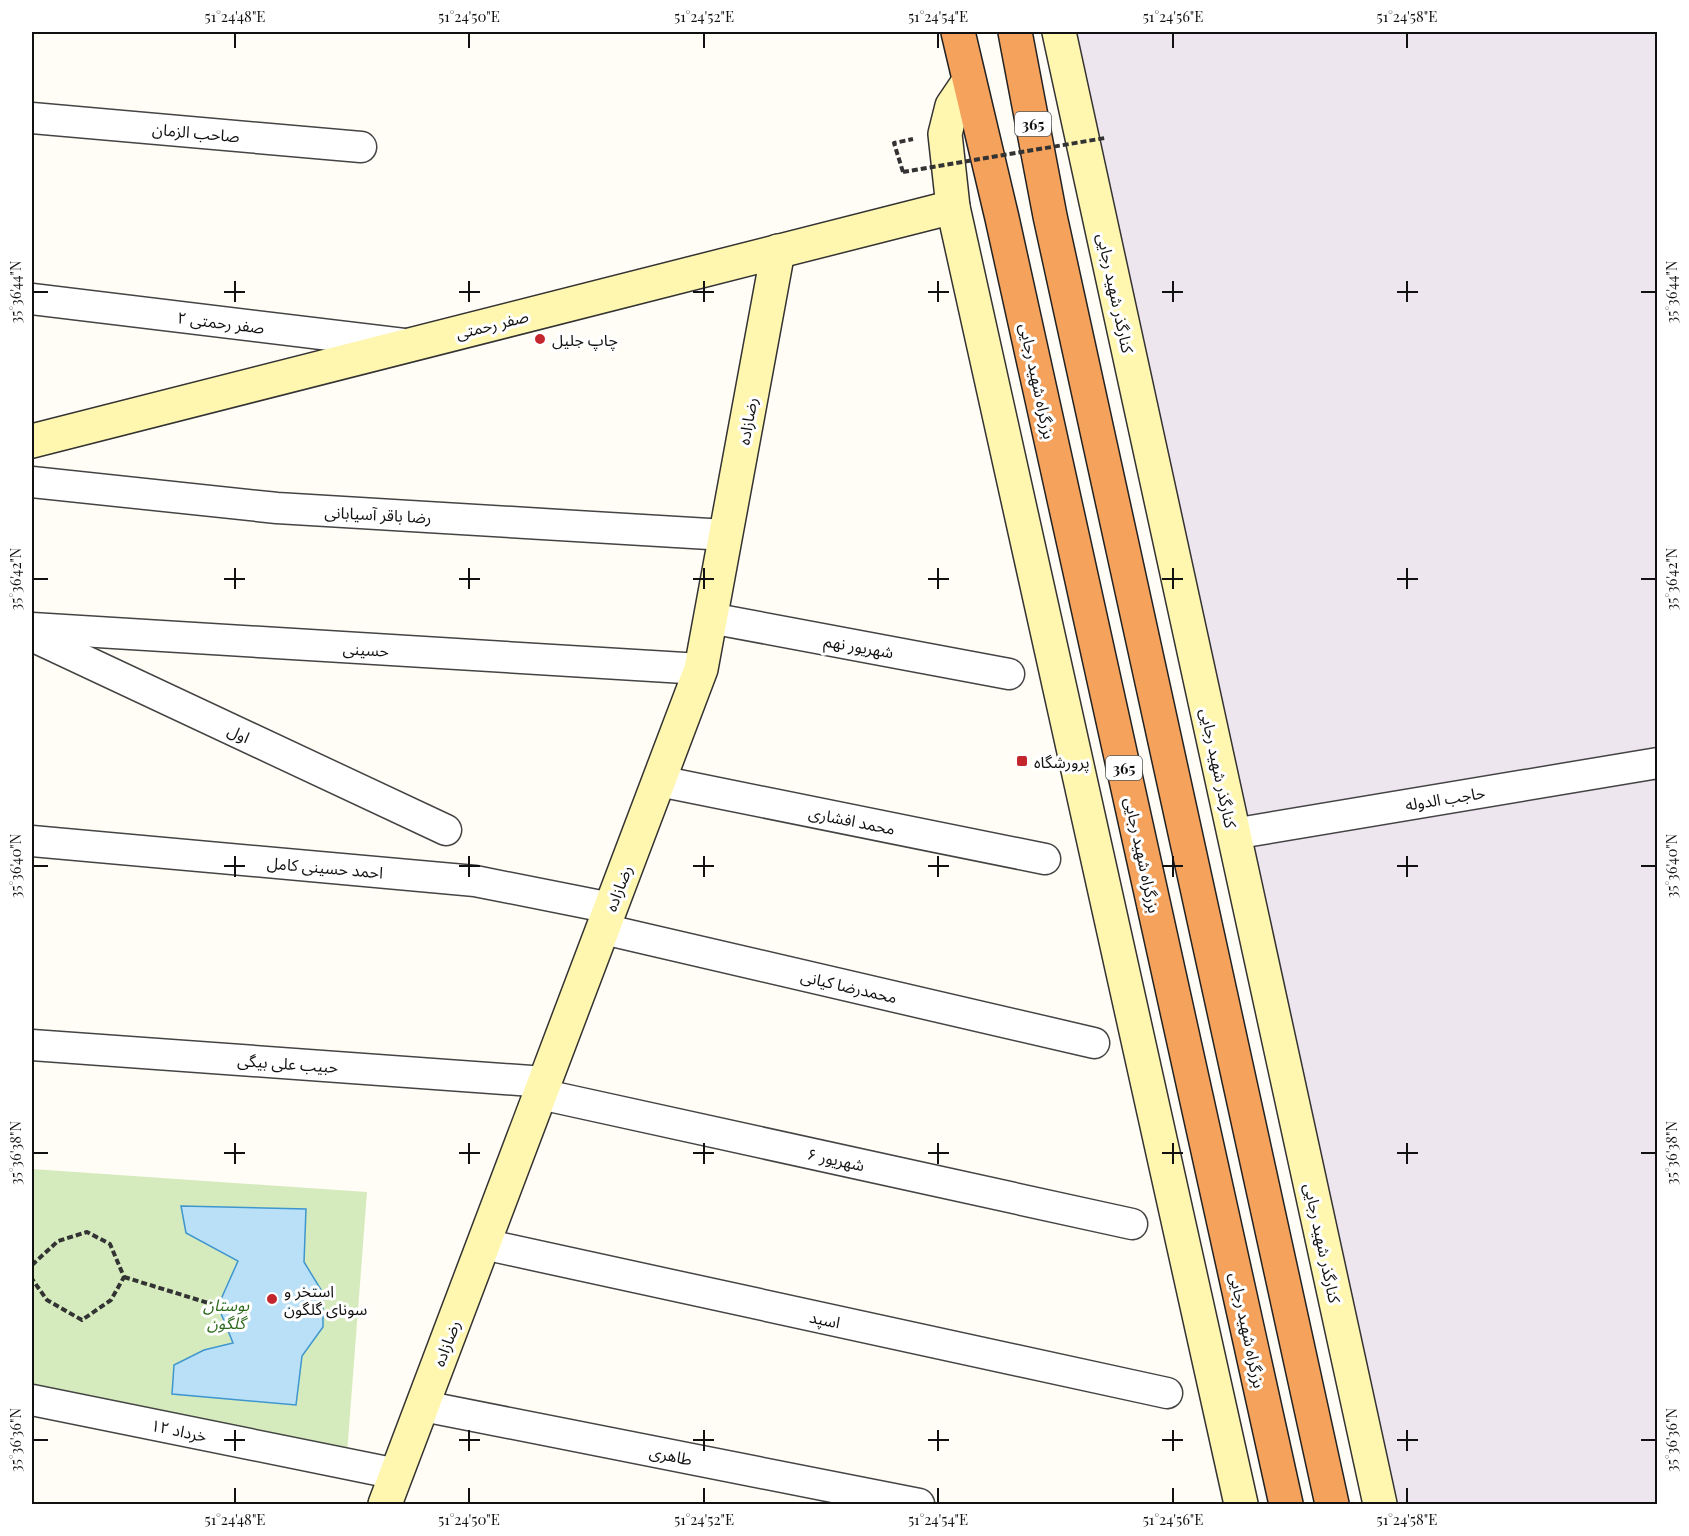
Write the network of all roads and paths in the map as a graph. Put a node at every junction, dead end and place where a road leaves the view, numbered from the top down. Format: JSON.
{"nodes":[{"id":1,"x":943,"y":32,"type":"edge"},
{"id":2,"x":958,"y":32,"type":"edge"},
{"id":3,"x":1015,"y":32,"type":"edge"},
{"id":4,"x":1059,"y":32,"type":"edge"},
{"id":5,"x":969,"y":81,"type":"junction"},
{"id":6,"x":32,"y":118,"type":"edge"},
{"id":7,"x":1105,"y":138,"type":"dead end"},
{"id":8,"x":894,"y":143,"type":"dead end"},
{"id":9,"x":362,"y":147,"type":"dead end"},
{"id":10,"x":953,"y":207,"type":"junction"},
{"id":11,"x":778,"y":251,"type":"junction"},
{"id":12,"x":32,"y":299,"type":"edge"},
{"id":13,"x":410,"y":345,"type":"junction"},
{"id":14,"x":32,"y":441,"type":"edge"},
{"id":15,"x":32,"y":482,"type":"edge"},
{"id":16,"x":726,"y":535,"type":"junction"},
{"id":17,"x":710,"y":618,"type":"junction"},
{"id":18,"x":32,"y":628,"type":"edge"},
{"id":19,"x":32,"y":636,"type":"edge"},
{"id":20,"x":701,"y":669,"type":"junction"},
{"id":21,"x":1009,"y":674,"type":"dead end"},
{"id":22,"x":1658,"y":763,"type":"edge"},
{"id":23,"x":659,"y":781,"type":"junction"},
{"id":24,"x":446,"y":830,"type":"dead end"},
{"id":25,"x":1233,"y":834,"type":"junction"},
{"id":26,"x":32,"y":841,"type":"edge"},
{"id":27,"x":1045,"y":859,"type":"dead end"},
{"id":28,"x":607,"y":918,"type":"junction"},
{"id":29,"x":1094,"y":1043,"type":"dead end"},
{"id":30,"x":32,"y":1045,"type":"edge"},
{"id":31,"x":543,"y":1088,"type":"junction"},
{"id":32,"x":1132,"y":1224,"type":"dead end"},
{"id":33,"x":483,"y":1245,"type":"junction"},
{"id":34,"x":32,"y":1265,"type":"edge"},
{"id":35,"x":124,"y":1277,"type":"junction"},
{"id":36,"x":32,"y":1279,"type":"edge"},
{"id":37,"x":218,"y":1306,"type":"dead end"},
{"id":38,"x":1167,"y":1393,"type":"dead end"},
{"id":39,"x":32,"y":1400,"type":"edge"},
{"id":40,"x":423,"y":1406,"type":"junction"},
{"id":41,"x":397,"y":1474,"type":"junction"},
{"id":42,"x":385,"y":1504,"type":"edge"},
{"id":43,"x":919,"y":1504,"type":"edge"},
{"id":44,"x":1241,"y":1504,"type":"edge"},
{"id":45,"x":1286,"y":1504,"type":"edge"},
{"id":46,"x":1332,"y":1504,"type":"edge"},
{"id":47,"x":1380,"y":1504,"type":"edge"}],
"edges":[{"from":1,"to":5,"type":"highway"},
{"from":2,"to":5,"type":"highway","name":"بزرگراه شهید رجایی","number":"365"},
{"from":3,"to":46,"type":"highway","number":"365"},
{"from":4,"to":25,"type":"street","name":"کنارگذر شهید رجایی"},
{"from":5,"to":10,"type":"street"},
{"from":5,"to":45,"type":"highway","name":"بزرگراه شهید رجایی","number":"365"},
{"from":6,"to":9,"type":"street","name":"صاحب الزمان"},
{"from":7,"to":8,"type":"path","bridge":true},
{"from":10,"to":11,"type":"street","name":"صفر رحمتی"},
{"from":10,"to":44,"type":"street"},
{"from":11,"to":13,"type":"street","name":"صفر رحمتی"},
{"from":11,"to":16,"type":"street","name":"رضازاده"},
{"from":12,"to":13,"type":"street","name":"صفر رحمتی ۲"},
{"from":13,"to":14,"type":"street","name":"صفر رحمتی"},
{"from":15,"to":16,"type":"street","name":"رضا باقر آسیابانی"},
{"from":16,"to":17,"type":"street","name":"رضازاده"},
{"from":17,"to":20,"type":"street","name":"رضازاده"},
{"from":17,"to":21,"type":"street","name":"شهریور نهم"},
{"from":18,"to":20,"type":"street","name":"حسینی"},
{"from":19,"to":24,"type":"street","name":"اول"},
{"from":20,"to":23,"type":"street","name":"رضازاده"},
{"from":22,"to":25,"type":"street","name":"حاجب الدوله"},
{"from":23,"to":27,"type":"street","name":"محمد افشاری"},
{"from":23,"to":28,"type":"street","name":"رضازاده"},
{"from":25,"to":47,"type":"street","name":"کنارگذر شهید رجایی"},
{"from":26,"to":28,"type":"street","name":"احمد حسینی کامل"},
{"from":28,"to":29,"type":"street","name":"محمدرضا کیانی"},
{"from":28,"to":31,"type":"street","name":"رضازاده"},
{"from":30,"to":31,"type":"street","name":"حبیب علی بیگی"},
{"from":31,"to":32,"type":"street","name":"شهریور ۶"},
{"from":31,"to":33,"type":"street","name":"رضازاده"},
{"from":33,"to":38,"type":"street","name":"اسپد"},
{"from":33,"to":40,"type":"street","name":"رضازاده"},
{"from":34,"to":35,"type":"path"},
{"from":35,"to":36,"type":"path"},
{"from":35,"to":37,"type":"path"},
{"from":39,"to":41,"type":"street","name":"خرداد ۱۲"},
{"from":40,"to":41,"type":"street","name":"رضازاده"},
{"from":40,"to":43,"type":"street","name":"طاهری"},
{"from":41,"to":42,"type":"street","name":"رضازاده"}]}
